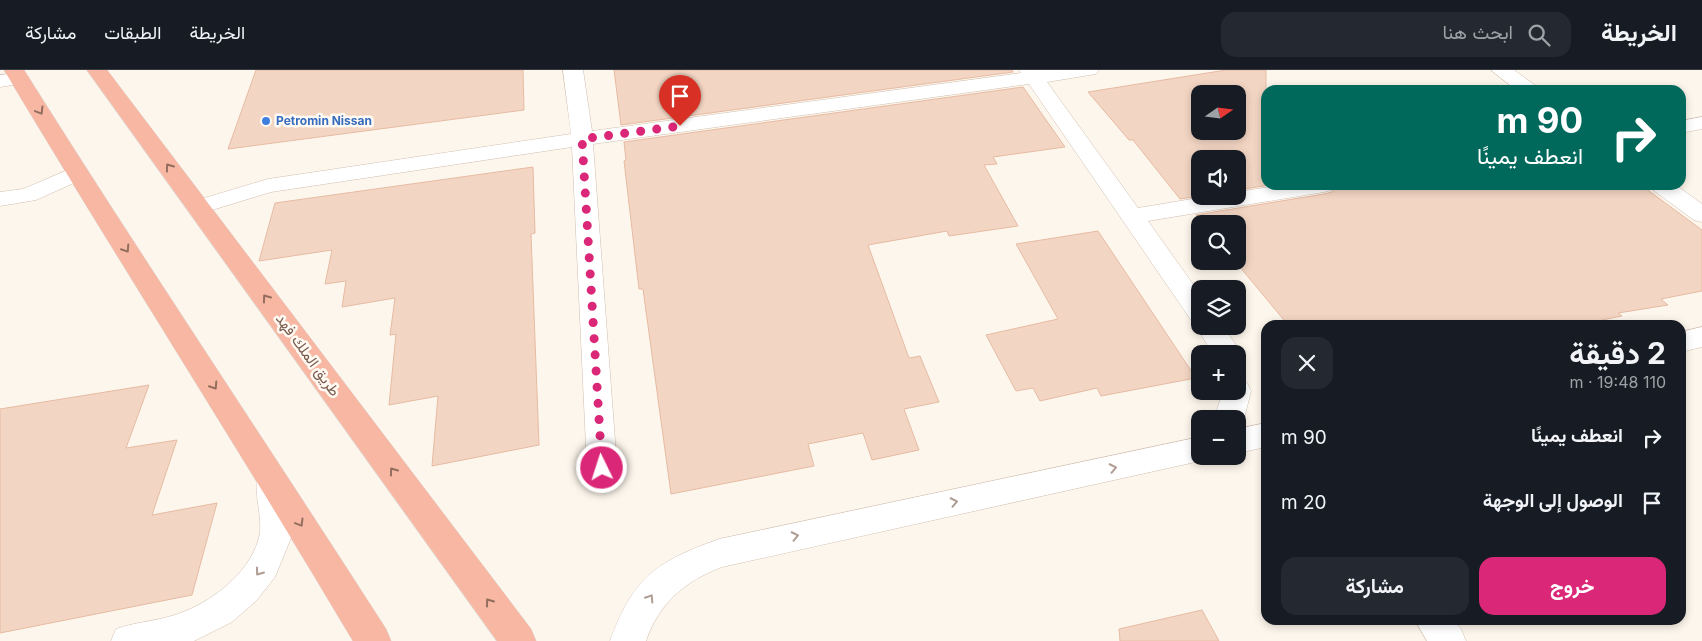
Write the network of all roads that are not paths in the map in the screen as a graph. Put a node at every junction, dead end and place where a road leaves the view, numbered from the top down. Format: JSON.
{"nodes":[{"id":1,"x":98,"y":70,"type":"edge"},
{"id":2,"x":573,"y":70,"type":"edge"},
{"id":3,"x":1089,"y":70,"type":"edge"},
{"id":4,"x":1501,"y":70,"type":"edge"},
{"id":5,"x":1032,"y":74,"type":"edge"},
{"id":6,"x":11,"y":77,"type":"edge"},
{"id":7,"x":1522,"y":85,"type":"edge"},
{"id":8,"x":1702,"y":123,"type":"edge"},
{"id":9,"x":1686,"y":126,"type":"edge"},
{"id":10,"x":582,"y":139,"type":"junction"},
{"id":11,"x":77,"y":172,"type":"junction"},
{"id":12,"x":1293,"y":190,"type":"edge"},
{"id":13,"x":1668,"y":190,"type":"edge"},
{"id":14,"x":0,"y":198,"type":"edge"},
{"id":15,"x":199,"y":207,"type":"junction"},
{"id":16,"x":1702,"y":215,"type":"edge"},
{"id":17,"x":1132,"y":216,"type":"junction"},
{"id":18,"x":1191,"y":301,"type":"edge"},
{"id":19,"x":1702,"y":337,"type":"edge"},
{"id":20,"x":1686,"y":341,"type":"edge"},
{"id":21,"x":1261,"y":437,"type":"edge"},
{"id":22,"x":1246,"y":440,"type":"edge"},
{"id":23,"x":1191,"y":451,"type":"edge"},
{"id":24,"x":602,"y":468,"type":"dead end"},
{"id":25,"x":271,"y":475,"type":"junction"},
{"id":26,"x":1436,"y":625,"type":"edge"},
{"id":27,"x":129,"y":641,"type":"edge"},
{"id":28,"x":372,"y":641,"type":"edge"},
{"id":29,"x":518,"y":641,"type":"edge"},
{"id":30,"x":628,"y":641,"type":"edge"},
{"id":31,"x":1448,"y":641,"type":"edge"}],
"edges":[{"from":15,"to":1,"type":"highway","name":"طريق الملك فهد","one_way":true},
{"from":2,"to":10,"type":"street"},
{"from":3,"to":5,"type":"street"},
{"from":4,"to":7,"type":"street"},
{"from":5,"to":10,"type":"street"},
{"from":5,"to":17,"type":"street"},
{"from":6,"to":11,"type":"highway","one_way":true},
{"from":8,"to":9,"type":"street"},
{"from":10,"to":15,"type":"street"},
{"from":10,"to":24,"type":"street"},
{"from":11,"to":14,"type":"street"},
{"from":11,"to":25,"type":"highway","one_way":true},
{"from":12,"to":17,"type":"street"},
{"from":13,"to":16,"type":"street"},
{"from":29,"to":15,"type":"highway","name":"طريق الملك فهد","one_way":true},
{"from":17,"to":18,"type":"street"},
{"from":19,"to":20,"type":"street"},
{"from":21,"to":22,"type":"street"},
{"from":30,"to":23,"type":"street","one_way":true},
{"from":25,"to":27,"type":"street","one_way":true},
{"from":25,"to":28,"type":"highway","one_way":true},
{"from":26,"to":31,"type":"street"}]}
